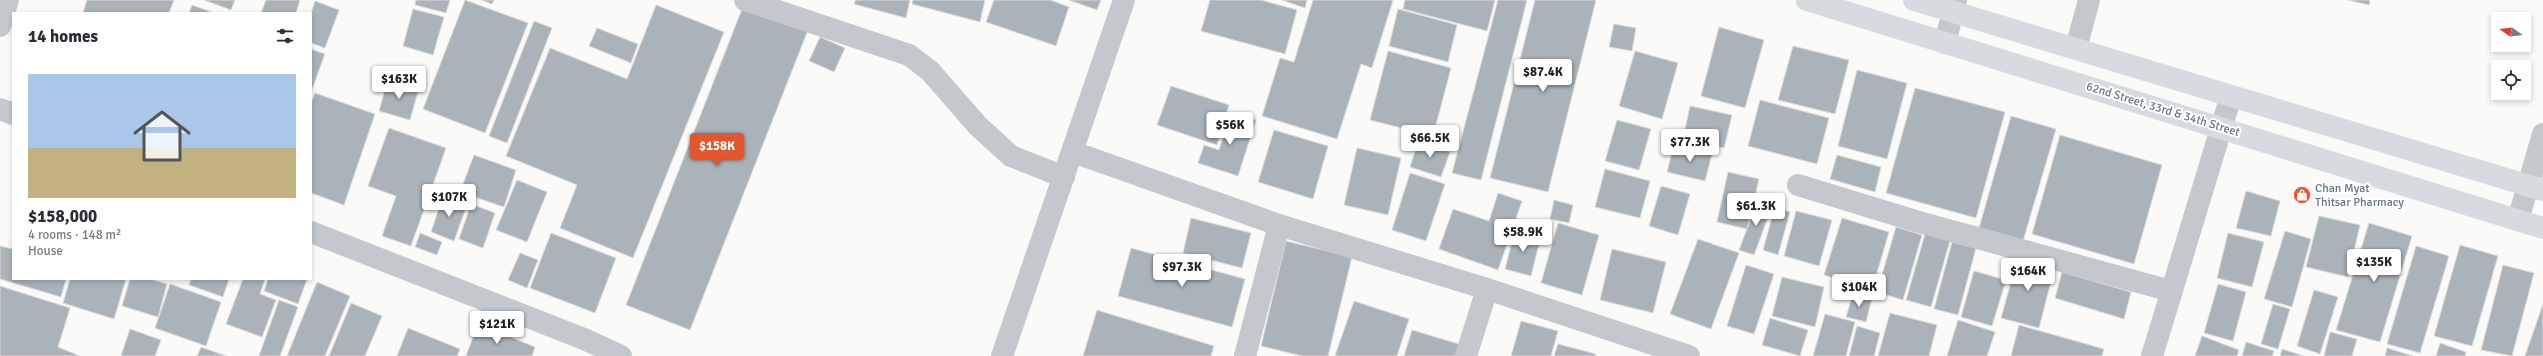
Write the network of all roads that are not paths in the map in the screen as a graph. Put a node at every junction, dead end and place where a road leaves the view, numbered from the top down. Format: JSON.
{"nodes":[{"id":1,"x":8,"y":0,"type":"edge"},
{"id":2,"x":745,"y":0,"type":"edge"},
{"id":3,"x":1124,"y":0,"type":"edge"},
{"id":4,"x":1807,"y":0,"type":"edge"},
{"id":5,"x":1914,"y":0,"type":"edge"},
{"id":6,"x":2089,"y":0,"type":"edge"},
{"id":7,"x":1955,"y":6,"type":"edge"},
{"id":8,"x":0,"y":26,"type":"edge"},
{"id":9,"x":1945,"y":43,"type":"junction"},
{"id":10,"x":2076,"y":48,"type":"junction"},
{"id":11,"x":2231,"y":96,"type":"junction"},
{"id":12,"x":0,"y":109,"type":"edge"},
{"id":13,"x":12,"y":114,"type":"edge"},
{"id":14,"x":2221,"y":127,"type":"junction"},
{"id":15,"x":2543,"y":134,"type":"edge"},
{"id":16,"x":1073,"y":152,"type":"junction"},
{"id":17,"x":1064,"y":177,"type":"junction"},
{"id":18,"x":1798,"y":185,"type":"dead end"},
{"id":19,"x":2536,"y":187,"type":"edge"},
{"id":20,"x":2518,"y":220,"type":"junction"},
{"id":21,"x":1279,"y":225,"type":"junction"},
{"id":22,"x":2543,"y":228,"type":"edge"},
{"id":23,"x":312,"y":232,"type":"edge"},
{"id":24,"x":1486,"y":289,"type":"junction"},
{"id":25,"x":2172,"y":291,"type":"junction"},
{"id":26,"x":621,"y":356,"type":"edge"},
{"id":27,"x":1002,"y":356,"type":"edge"},
{"id":28,"x":1245,"y":356,"type":"edge"},
{"id":29,"x":1466,"y":356,"type":"edge"},
{"id":30,"x":1689,"y":356,"type":"edge"},
{"id":31,"x":2152,"y":356,"type":"edge"}],
"edges":[{"from":1,"to":8,"type":"street"},
{"from":2,"to":17,"type":"street"},
{"from":3,"to":16,"type":"street"},
{"from":4,"to":9,"type":"main road","name":"62nd Street, 33rd & 34th Street"},
{"from":5,"to":7,"type":"main road"},
{"from":6,"to":10,"type":"street"},
{"from":7,"to":9,"type":"street"},
{"from":7,"to":10,"type":"main road"},
{"from":9,"to":14,"type":"main road","name":"62nd Street, 33rd & 34th Street"},
{"from":10,"to":11,"type":"main road"},
{"from":11,"to":14,"type":"street"},
{"from":11,"to":19,"type":"main road"},
{"from":12,"to":13,"type":"street"},
{"from":14,"to":20,"type":"main road","name":"62nd Street, 33rd & 34th Street"},
{"from":14,"to":25,"type":"street"},
{"from":15,"to":19,"type":"street"},
{"from":16,"to":17,"type":"street"},
{"from":16,"to":21,"type":"street"},
{"from":17,"to":27,"type":"street"},
{"from":18,"to":25,"type":"street"},
{"from":19,"to":20,"type":"street"},
{"from":20,"to":22,"type":"main road","name":"62nd Street, 33rd & 34th Street"},
{"from":21,"to":24,"type":"street"},
{"from":21,"to":28,"type":"street"},
{"from":23,"to":26,"type":"street"},
{"from":24,"to":29,"type":"street"},
{"from":24,"to":30,"type":"street"},
{"from":25,"to":31,"type":"street"}]}
